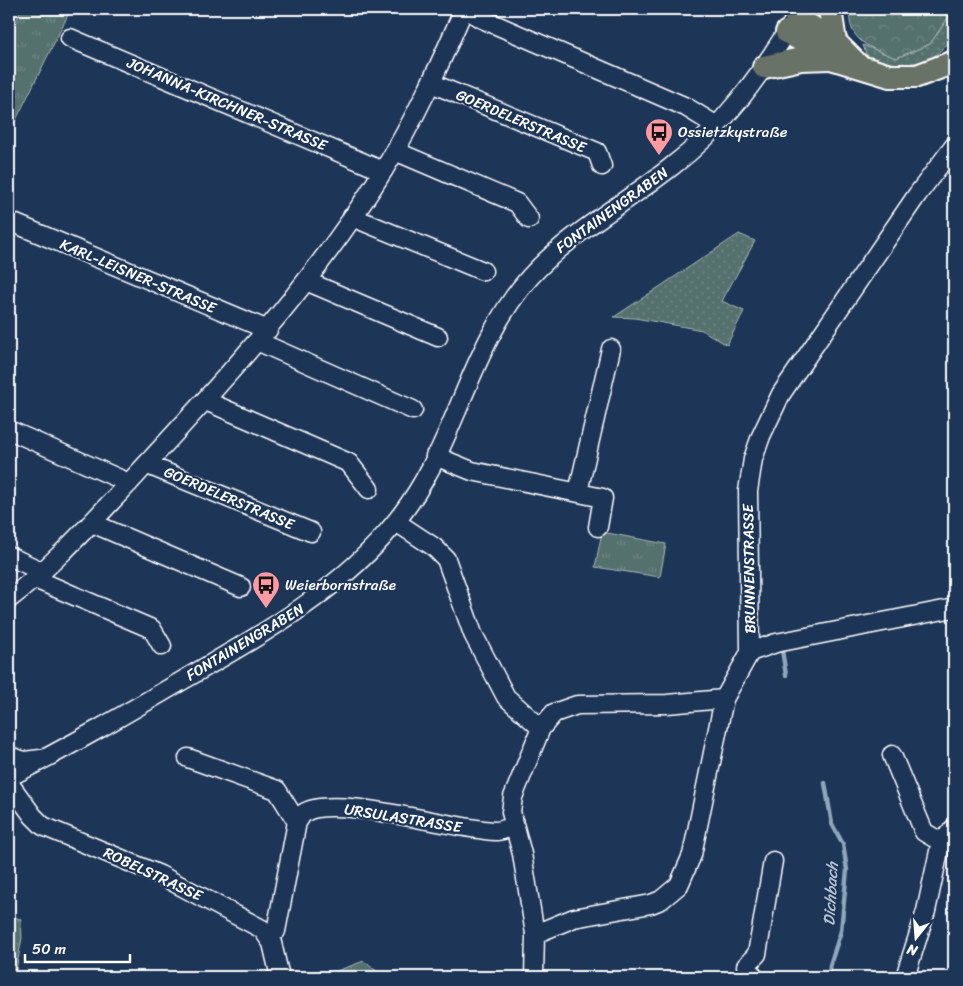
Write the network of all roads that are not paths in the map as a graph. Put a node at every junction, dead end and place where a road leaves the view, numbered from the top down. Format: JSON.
{"nodes":[{"id":1,"x":466,"y":9,"type":"edge"},
{"id":2,"x":830,"y":9,"type":"edge"},
{"id":3,"x":795,"y":19,"type":"edge"},
{"id":4,"x":70,"y":38,"type":"dead end"},
{"id":5,"x":833,"y":50,"type":"junction"},
{"id":6,"x":950,"y":60,"type":"edge"},
{"id":7,"x":764,"y":67,"type":"junction"},
{"id":8,"x":431,"y":83,"type":"junction"},
{"id":9,"x":718,"y":126,"type":"junction"},
{"id":10,"x":954,"y":146,"type":"edge"},
{"id":11,"x":395,"y":151,"type":"junction"},
{"id":12,"x":602,"y":166,"type":"dead end"},
{"id":13,"x":383,"y":171,"type":"junction"},
{"id":14,"x":352,"y":216,"type":"junction"},
{"id":15,"x":529,"y":219,"type":"dead end"},
{"id":16,"x":9,"y":221,"type":"edge"},
{"id":17,"x":483,"y":271,"type":"dead end"},
{"id":18,"x":306,"y":281,"type":"junction"},
{"id":19,"x":263,"y":336,"type":"junction"},
{"id":20,"x":438,"y":337,"type":"dead end"},
{"id":21,"x":612,"y":349,"type":"dead end"},
{"id":22,"x":206,"y":401,"type":"junction"},
{"id":23,"x":413,"y":410,"type":"dead end"},
{"id":24,"x":9,"y":430,"type":"edge"},
{"id":25,"x":436,"y":456,"type":"junction"},
{"id":26,"x":148,"y":464,"type":"junction"},
{"id":27,"x":129,"y":483,"type":"junction"},
{"id":28,"x":369,"y":488,"type":"dead end"},
{"id":29,"x":578,"y":492,"type":"junction"},
{"id":30,"x":396,"y":522,"type":"junction"},
{"id":31,"x":92,"y":523,"type":"junction"},
{"id":32,"x":598,"y":527,"type":"dead end"},
{"id":33,"x":311,"y":532,"type":"dead end"},
{"id":34,"x":9,"y":556,"type":"edge"},
{"id":35,"x":39,"y":576,"type":"junction"},
{"id":36,"x":241,"y":588,"type":"dead end"},
{"id":37,"x":9,"y":599,"type":"edge"},
{"id":38,"x":954,"y":608,"type":"edge"},
{"id":39,"x":162,"y":646,"type":"dead end"},
{"id":40,"x":750,"y":652,"type":"junction"},
{"id":41,"x":724,"y":699,"type":"junction"},
{"id":42,"x":541,"y":728,"type":"junction"},
{"id":43,"x":892,"y":755,"type":"dead end"},
{"id":44,"x":9,"y":756,"type":"edge"},
{"id":45,"x":46,"y":758,"type":"junction"},
{"id":46,"x":188,"y":758,"type":"dead end"},
{"id":47,"x":9,"y":777,"type":"edge"},
{"id":48,"x":9,"y":783,"type":"edge"},
{"id":49,"x":297,"y":822,"type":"junction"},
{"id":50,"x":514,"y":827,"type":"junction"},
{"id":51,"x":954,"y":828,"type":"edge"},
{"id":52,"x":941,"y":842,"type":"junction"},
{"id":53,"x":773,"y":861,"type":"dead end"},
{"id":54,"x":535,"y":934,"type":"junction"},
{"id":55,"x":269,"y":936,"type":"junction"},
{"id":56,"x":280,"y":977,"type":"edge"},
{"id":57,"x":534,"y":977,"type":"edge"},
{"id":58,"x":754,"y":977,"type":"edge"},
{"id":59,"x":905,"y":977,"type":"edge"}],
"edges":[{"from":1,"to":8,"type":"street","name":"GOERDELERSTRASSE"},
{"from":1,"to":9,"type":"street"},
{"from":2,"to":5,"type":"main road"},
{"from":3,"to":5,"type":"main road"},
{"from":3,"to":7,"type":"street","name":"FONTAINENGRABEN"},
{"from":4,"to":13,"type":"street","name":"JOHANNA-KIRCHNER-STRASSE"},
{"from":5,"to":6,"type":"main road"},
{"from":5,"to":7,"type":"main road"},
{"from":7,"to":9,"type":"street","name":"FONTAINENGRABEN"},
{"from":8,"to":11,"type":"street","name":"GOERDELERSTRASSE"},
{"from":8,"to":12,"type":"street","name":"GOERDELERSTRASSE"},
{"from":9,"to":25,"type":"street","name":"FONTAINENGRABEN"},
{"from":10,"to":40,"type":"street","name":"BRUNNENSTRASSE"},
{"from":11,"to":13,"type":"street","name":"GOERDELERSTRASSE"},
{"from":11,"to":15,"type":"street"},
{"from":13,"to":14,"type":"street","name":"GOERDELERSTRASSE"},
{"from":14,"to":17,"type":"street"},
{"from":14,"to":18,"type":"street","name":"GOERDELERSTRASSE"},
{"from":16,"to":19,"type":"street","name":"KARL-LEISNER-STRASSE"},
{"from":18,"to":19,"type":"street","name":"GOERDELERSTRASSE"},
{"from":18,"to":20,"type":"street"},
{"from":19,"to":22,"type":"street","name":"GOERDELERSTRASSE"},
{"from":19,"to":23,"type":"street"},
{"from":21,"to":29,"type":"street"},
{"from":22,"to":26,"type":"street","name":"GOERDELERSTRASSE"},
{"from":22,"to":28,"type":"street"},
{"from":24,"to":27,"type":"street"},
{"from":25,"to":29,"type":"street"},
{"from":25,"to":30,"type":"street","name":"FONTAINENGRABEN"},
{"from":26,"to":27,"type":"street","name":"GOERDELERSTRASSE"},
{"from":26,"to":33,"type":"street","name":"GOERDELERSTRASSE"},
{"from":27,"to":31,"type":"street","name":"GOERDELERSTRASSE"},
{"from":29,"to":32,"type":"street"},
{"from":30,"to":42,"type":"street"},
{"from":30,"to":45,"type":"street","name":"FONTAINENGRABEN"},
{"from":31,"to":35,"type":"street","name":"GOERDELERSTRASSE"},
{"from":31,"to":36,"type":"street"},
{"from":34,"to":35,"type":"street"},
{"from":35,"to":37,"type":"street","name":"GOERDELERSTRASSE"},
{"from":35,"to":39,"type":"street"},
{"from":38,"to":40,"type":"street"},
{"from":40,"to":41,"type":"street","name":"BRUNNENSTRASSE"},
{"from":41,"to":42,"type":"street"},
{"from":41,"to":54,"type":"street","name":"BRUNNENSTRASSE"},
{"from":42,"to":50,"type":"street"},
{"from":43,"to":52,"type":"street"},
{"from":44,"to":45,"type":"street"},
{"from":45,"to":47,"type":"street","name":"FONTAINENGRABEN"},
{"from":46,"to":49,"type":"street"},
{"from":48,"to":55,"type":"street","name":"ROBELSTRASSE"},
{"from":49,"to":50,"type":"street","name":"URSULASTRASSE"},
{"from":49,"to":55,"type":"street"},
{"from":50,"to":54,"type":"street"},
{"from":51,"to":52,"type":"street"},
{"from":52,"to":59,"type":"street"},
{"from":53,"to":58,"type":"street"},
{"from":54,"to":57,"type":"street"},
{"from":55,"to":56,"type":"street"}]}
